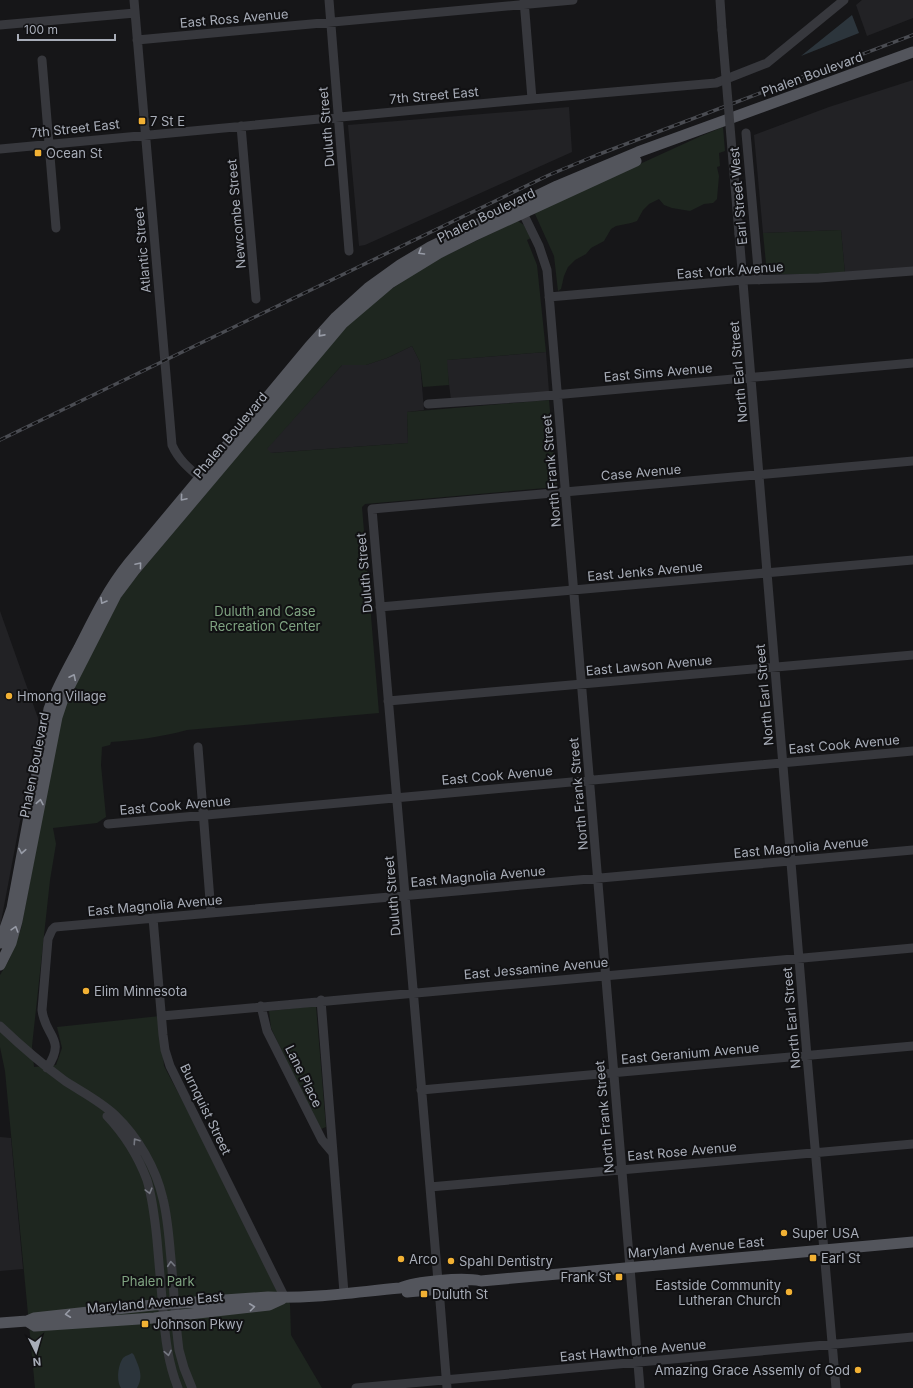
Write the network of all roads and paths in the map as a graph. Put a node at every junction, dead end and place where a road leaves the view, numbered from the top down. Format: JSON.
{"nodes":[{"id":1,"x":134,"y":0,"type":"edge"},
{"id":2,"x":329,"y":0,"type":"edge"},
{"id":3,"x":573,"y":0,"type":"edge"},
{"id":4,"x":720,"y":0,"type":"edge"},
{"id":5,"x":844,"y":0,"type":"edge"},
{"id":6,"x":524,"y":2,"type":"edge"},
{"id":7,"x":135,"y":12,"type":"junction"},
{"id":8,"x":331,"y":21,"type":"junction"},
{"id":9,"x":0,"y":25,"type":"edge"},
{"id":10,"x":137,"y":40,"type":"junction"},
{"id":11,"x":913,"y":52,"type":"edge"},
{"id":12,"x":42,"y":60,"type":"dead end"},
{"id":13,"x":532,"y":99,"type":"junction"},
{"id":14,"x":339,"y":117,"type":"junction"},
{"id":15,"x":241,"y":126,"type":"junction"},
{"id":16,"x":746,"y":133,"type":"dead end"},
{"id":17,"x":145,"y":135,"type":"junction"},
{"id":18,"x":49,"y":144,"type":"junction"},
{"id":19,"x":0,"y":149,"type":"edge"},
{"id":20,"x":521,"y":209,"type":"junction"},
{"id":21,"x":56,"y":228,"type":"dead end"},
{"id":22,"x":349,"y":251,"type":"dead end"},
{"id":23,"x":913,"y":271,"type":"edge"},
{"id":24,"x":743,"y":280,"type":"junction"},
{"id":25,"x":759,"y":280,"type":"junction"},
{"id":26,"x":549,"y":297,"type":"junction"},
{"id":27,"x":256,"y":298,"type":"dead end"},
{"id":28,"x":913,"y":363,"type":"edge"},
{"id":29,"x":751,"y":377,"type":"junction"},
{"id":30,"x":558,"y":394,"type":"junction"},
{"id":31,"x":428,"y":404,"type":"dead end"},
{"id":32,"x":913,"y":461,"type":"edge"},
{"id":33,"x":759,"y":474,"type":"junction"},
{"id":34,"x":204,"y":480,"type":"junction"},
{"id":35,"x":566,"y":492,"type":"junction"},
{"id":36,"x":372,"y":509,"type":"joint"},
{"id":37,"x":913,"y":560,"type":"edge"},
{"id":38,"x":767,"y":573,"type":"junction"},
{"id":39,"x":573,"y":590,"type":"junction"},
{"id":40,"x":380,"y":607,"type":"junction"},
{"id":41,"x":913,"y":655,"type":"edge"},
{"id":42,"x":774,"y":667,"type":"junction"},
{"id":43,"x":581,"y":684,"type":"junction"},
{"id":44,"x":388,"y":701,"type":"junction"},
{"id":45,"x":198,"y":747,"type":"dead end"},
{"id":46,"x":913,"y":751,"type":"edge"},
{"id":47,"x":783,"y":763,"type":"junction"},
{"id":48,"x":589,"y":780,"type":"junction"},
{"id":49,"x":396,"y":797,"type":"junction"},
{"id":50,"x":203,"y":815,"type":"junction"},
{"id":51,"x":108,"y":824,"type":"dead end"},
{"id":52,"x":913,"y":850,"type":"edge"},
{"id":53,"x":791,"y":861,"type":"junction"},
{"id":54,"x":598,"y":878,"type":"junction"},
{"id":55,"x":405,"y":895,"type":"junction"},
{"id":56,"x":211,"y":913,"type":"junction"},
{"id":57,"x":10,"y":915,"type":"junction"},
{"id":58,"x":153,"y":918,"type":"junction"},
{"id":59,"x":0,"y":939,"type":"edge"},
{"id":60,"x":0,"y":943,"type":"edge"},
{"id":61,"x":913,"y":948,"type":"edge"},
{"id":62,"x":799,"y":958,"type":"junction"},
{"id":63,"x":0,"y":965,"type":"edge"},
{"id":64,"x":606,"y":975,"type":"junction"},
{"id":65,"x":413,"y":992,"type":"junction"},
{"id":66,"x":320,"y":1000,"type":"junction"},
{"id":67,"x":261,"y":1006,"type":"junction"},
{"id":68,"x":162,"y":1016,"type":"junction"},
{"id":69,"x":0,"y":1026,"type":"edge"},
{"id":70,"x":913,"y":1046,"type":"edge"},
{"id":71,"x":806,"y":1056,"type":"junction"},
{"id":72,"x":47,"y":1068,"type":"junction"},
{"id":73,"x":614,"y":1073,"type":"junction"},
{"id":74,"x":421,"y":1090,"type":"junction"},
{"id":75,"x":81,"y":1092,"type":"junction"},
{"id":76,"x":913,"y":1144,"type":"edge"},
{"id":77,"x":815,"y":1152,"type":"junction"},
{"id":78,"x":333,"y":1153,"type":"junction"},
{"id":79,"x":622,"y":1170,"type":"junction"},
{"id":80,"x":430,"y":1187,"type":"junction"},
{"id":81,"x":913,"y":1242,"type":"edge"},
{"id":82,"x":824,"y":1250,"type":"junction"},
{"id":83,"x":630,"y":1268,"type":"junction"},
{"id":84,"x":438,"y":1285,"type":"junction"},
{"id":85,"x":344,"y":1293,"type":"junction"},
{"id":86,"x":285,"y":1298,"type":"junction"},
{"id":87,"x":175,"y":1303,"type":"junction"},
{"id":88,"x":162,"y":1304,"type":"junction"},
{"id":89,"x":176,"y":1316,"type":"junction"},
{"id":90,"x":163,"y":1317,"type":"junction"},
{"id":91,"x":27,"y":1321,"type":"junction"},
{"id":92,"x":0,"y":1323,"type":"edge"},
{"id":93,"x":913,"y":1337,"type":"edge"},
{"id":94,"x":832,"y":1344,"type":"junction"},
{"id":95,"x":638,"y":1363,"type":"junction"},
{"id":96,"x":447,"y":1384,"type":"edge"},
{"id":97,"x":178,"y":1388,"type":"edge"},
{"id":98,"x":192,"y":1388,"type":"edge"},
{"id":99,"x":356,"y":1388,"type":"edge"},
{"id":100,"x":640,"y":1388,"type":"edge"},
{"id":101,"x":836,"y":1388,"type":"edge"}],
"edges":[{"from":1,"to":7,"type":"street","name":"Atlantic Street"},
{"from":2,"to":8,"type":"street","name":"Duluth Street"},
{"from":3,"to":6,"type":"street","name":"East Ross Avenue"},
{"from":4,"to":24,"type":"street","name":"North Earl Street","bridge":true},
{"from":5,"to":13,"type":"street","name":"7th Street East"},
{"from":6,"to":8,"type":"street","name":"East Ross Avenue"},
{"from":6,"to":13,"type":"street"},
{"from":7,"to":9,"type":"street"},
{"from":7,"to":10,"type":"street","name":"Atlantic Street"},
{"from":8,"to":10,"type":"street","name":"East Ross Avenue"},
{"from":8,"to":14,"type":"street","name":"Duluth Street"},
{"from":10,"to":17,"type":"street","name":"Atlantic Street"},
{"from":11,"to":20,"type":"main road","name":"Phalen Boulevard"},
{"from":12,"to":18,"type":"street"},
{"from":13,"to":14,"type":"street","name":"7th Street East"},
{"from":14,"to":15,"type":"street","name":"7th Street East"},
{"from":14,"to":22,"type":"street","name":"Duluth Street"},
{"from":15,"to":17,"type":"street","name":"7th Street East"},
{"from":15,"to":27,"type":"street","name":"Newcombe Street"},
{"from":16,"to":25,"type":"street","name":"Earl Street West"},
{"from":17,"to":18,"type":"street","name":"7th Street East"},
{"from":17,"to":34,"type":"street","name":"Atlantic Street"},
{"from":18,"to":19,"type":"street","name":"7th Street East"},
{"from":18,"to":21,"type":"street"},
{"from":20,"to":26,"type":"street","name":"North Frank Street"},
{"from":20,"to":34,"type":"main road","name":"Phalen Boulevard"},
{"from":23,"to":25,"type":"street","name":"East York Avenue"},
{"from":24,"to":25,"type":"street","name":"East York Avenue"},
{"from":24,"to":26,"type":"street","name":"East York Avenue"},
{"from":24,"to":29,"type":"street","name":"North Earl Street"},
{"from":26,"to":30,"type":"street","name":"North Frank Street"},
{"from":28,"to":29,"type":"street","name":"East Sims Avenue"},
{"from":29,"to":30,"type":"street","name":"East Sims Avenue"},
{"from":29,"to":33,"type":"street","name":"North Earl Street"},
{"from":30,"to":31,"type":"street","name":"East Sims Avenue"},
{"from":30,"to":35,"type":"street","name":"North Frank Street"},
{"from":32,"to":33,"type":"street","name":"Case Avenue"},
{"from":33,"to":35,"type":"street","name":"Case Avenue"},
{"from":33,"to":38,"type":"street","name":"North Earl Street"},
{"from":34,"to":57,"type":"main road","name":"Phalen Boulevard","one_way":true},
{"from":63,"to":34,"type":"main road","name":"Phalen Boulevard","one_way":true},
{"from":35,"to":36,"type":"street","name":"Case Avenue"},
{"from":35,"to":39,"type":"street","name":"North Frank Street"},
{"from":36,"to":40,"type":"street","name":"Duluth Street"},
{"from":37,"to":38,"type":"street","name":"East Jenks Avenue"},
{"from":38,"to":39,"type":"street","name":"East Jenks Avenue"},
{"from":38,"to":42,"type":"street","name":"North Earl Street"},
{"from":39,"to":40,"type":"street","name":"East Jenks Avenue"},
{"from":39,"to":43,"type":"street","name":"North Frank Street"},
{"from":40,"to":44,"type":"street","name":"Duluth Street"},
{"from":41,"to":42,"type":"street","name":"East Lawson Avenue"},
{"from":42,"to":43,"type":"street","name":"East Lawson Avenue"},
{"from":42,"to":47,"type":"street","name":"North Earl Street"},
{"from":43,"to":44,"type":"street","name":"East Lawson Avenue"},
{"from":43,"to":48,"type":"street","name":"North Frank Street"},
{"from":44,"to":49,"type":"street","name":"Duluth Street"},
{"from":45,"to":50,"type":"street"},
{"from":46,"to":47,"type":"street","name":"East Cook Avenue"},
{"from":47,"to":48,"type":"street","name":"East Cook Avenue"},
{"from":47,"to":53,"type":"street","name":"North Earl Street"},
{"from":48,"to":49,"type":"street","name":"East Cook Avenue"},
{"from":48,"to":54,"type":"street","name":"North Frank Street"},
{"from":49,"to":50,"type":"street","name":"East Cook Avenue"},
{"from":49,"to":55,"type":"street","name":"Duluth Street"},
{"from":50,"to":51,"type":"street","name":"East Cook Avenue"},
{"from":50,"to":56,"type":"street"},
{"from":52,"to":53,"type":"street","name":"East Magnolia Avenue"},
{"from":53,"to":54,"type":"street","name":"East Magnolia Avenue"},
{"from":53,"to":62,"type":"street","name":"North Earl Street"},
{"from":54,"to":55,"type":"street","name":"East Magnolia Avenue"},
{"from":54,"to":64,"type":"street","name":"North Frank Street"},
{"from":55,"to":56,"type":"street","name":"East Magnolia Avenue"},
{"from":55,"to":65,"type":"street","name":"Duluth Street"},
{"from":56,"to":58,"type":"street","name":"East Magnolia Avenue"},
{"from":57,"to":59,"type":"main road"},
{"from":57,"to":60,"type":"main road","name":"Phalen Boulevard"},
{"from":58,"to":68,"type":"street","name":"Burnquist Street"},
{"from":58,"to":72,"type":"street","name":"East Magnolia Avenue"},
{"from":61,"to":62,"type":"street","name":"East Jessamine Avenue"},
{"from":62,"to":64,"type":"street","name":"East Jessamine Avenue"},
{"from":62,"to":71,"type":"street","name":"North Earl Street"},
{"from":64,"to":65,"type":"street","name":"East Jessamine Avenue"},
{"from":64,"to":73,"type":"street","name":"North Frank Street"},
{"from":65,"to":66,"type":"street","name":"East Jessamine Avenue"},
{"from":65,"to":74,"type":"street","name":"Duluth Street"},
{"from":66,"to":67,"type":"street","name":"East Jessamine Avenue"},
{"from":66,"to":78,"type":"street","name":"Lane Place"},
{"from":67,"to":68,"type":"street","name":"East Jessamine Avenue"},
{"from":67,"to":78,"type":"street","name":"Lane Place"},
{"from":68,"to":86,"type":"street","name":"Burnquist Street"},
{"from":69,"to":72,"type":"street"},
{"from":70,"to":71,"type":"street","name":"East Geranium Avenue"},
{"from":71,"to":73,"type":"street","name":"East Geranium Avenue"},
{"from":71,"to":77,"type":"street","name":"North Earl Street"},
{"from":72,"to":75,"type":"street"},
{"from":73,"to":74,"type":"street","name":"East Geranium Avenue"},
{"from":73,"to":79,"type":"street","name":"North Frank Street"},
{"from":74,"to":80,"type":"street","name":"Duluth Street"},
{"from":87,"to":75,"type":"street","one_way":true},
{"from":75,"to":88,"type":"street","one_way":true},
{"from":76,"to":77,"type":"street","name":"East Rose Avenue"},
{"from":77,"to":79,"type":"street","name":"East Rose Avenue"},
{"from":77,"to":82,"type":"street","name":"North Earl Street"},
{"from":78,"to":85,"type":"street","name":"Lane Place"},
{"from":79,"to":80,"type":"street","name":"East Rose Avenue"},
{"from":79,"to":83,"type":"street","name":"North Frank Street"},
{"from":80,"to":84,"type":"street","name":"Duluth Street"},
{"from":81,"to":82,"type":"main road","name":"Maryland Avenue East"},
{"from":82,"to":83,"type":"main road","name":"Maryland Avenue East"},
{"from":82,"to":94,"type":"street","name":"North Earl Street"},
{"from":83,"to":84,"type":"main road","name":"Maryland Avenue East"},
{"from":83,"to":95,"type":"street","name":"North Frank Street"},
{"from":84,"to":85,"type":"main road","name":"Maryland Avenue East"},
{"from":84,"to":96,"type":"street","name":"Duluth Street"},
{"from":85,"to":86,"type":"main road","name":"Maryland Avenue East"},
{"from":86,"to":87,"type":"main road","name":"Maryland Avenue East"},
{"from":89,"to":86,"type":"main road","name":"Maryland Avenue East","one_way":true},
{"from":87,"to":88,"type":"main road","name":"Maryland Avenue East"},
{"from":87,"to":89,"type":"street"},
{"from":88,"to":90,"type":"street"},
{"from":88,"to":91,"type":"main road","name":"Maryland Avenue East","one_way":true},
{"from":89,"to":90,"type":"main road","name":"Maryland Avenue East"},
{"from":89,"to":98,"type":"street"},
{"from":90,"to":91,"type":"main road","name":"Maryland Avenue East"},
{"from":90,"to":97,"type":"street","one_way":true},
{"from":91,"to":92,"type":"main road","name":"Maryland Avenue East"},
{"from":93,"to":94,"type":"street","name":"East Hawthorne Avenue"},
{"from":94,"to":95,"type":"street","name":"East Hawthorne Avenue"},
{"from":94,"to":101,"type":"street","name":"North Earl Street"},
{"from":95,"to":96,"type":"street","name":"East Hawthorne Avenue"},
{"from":95,"to":100,"type":"street","name":"North Frank Street"},
{"from":96,"to":99,"type":"street","name":"East Hawthorne Avenue"}]}
